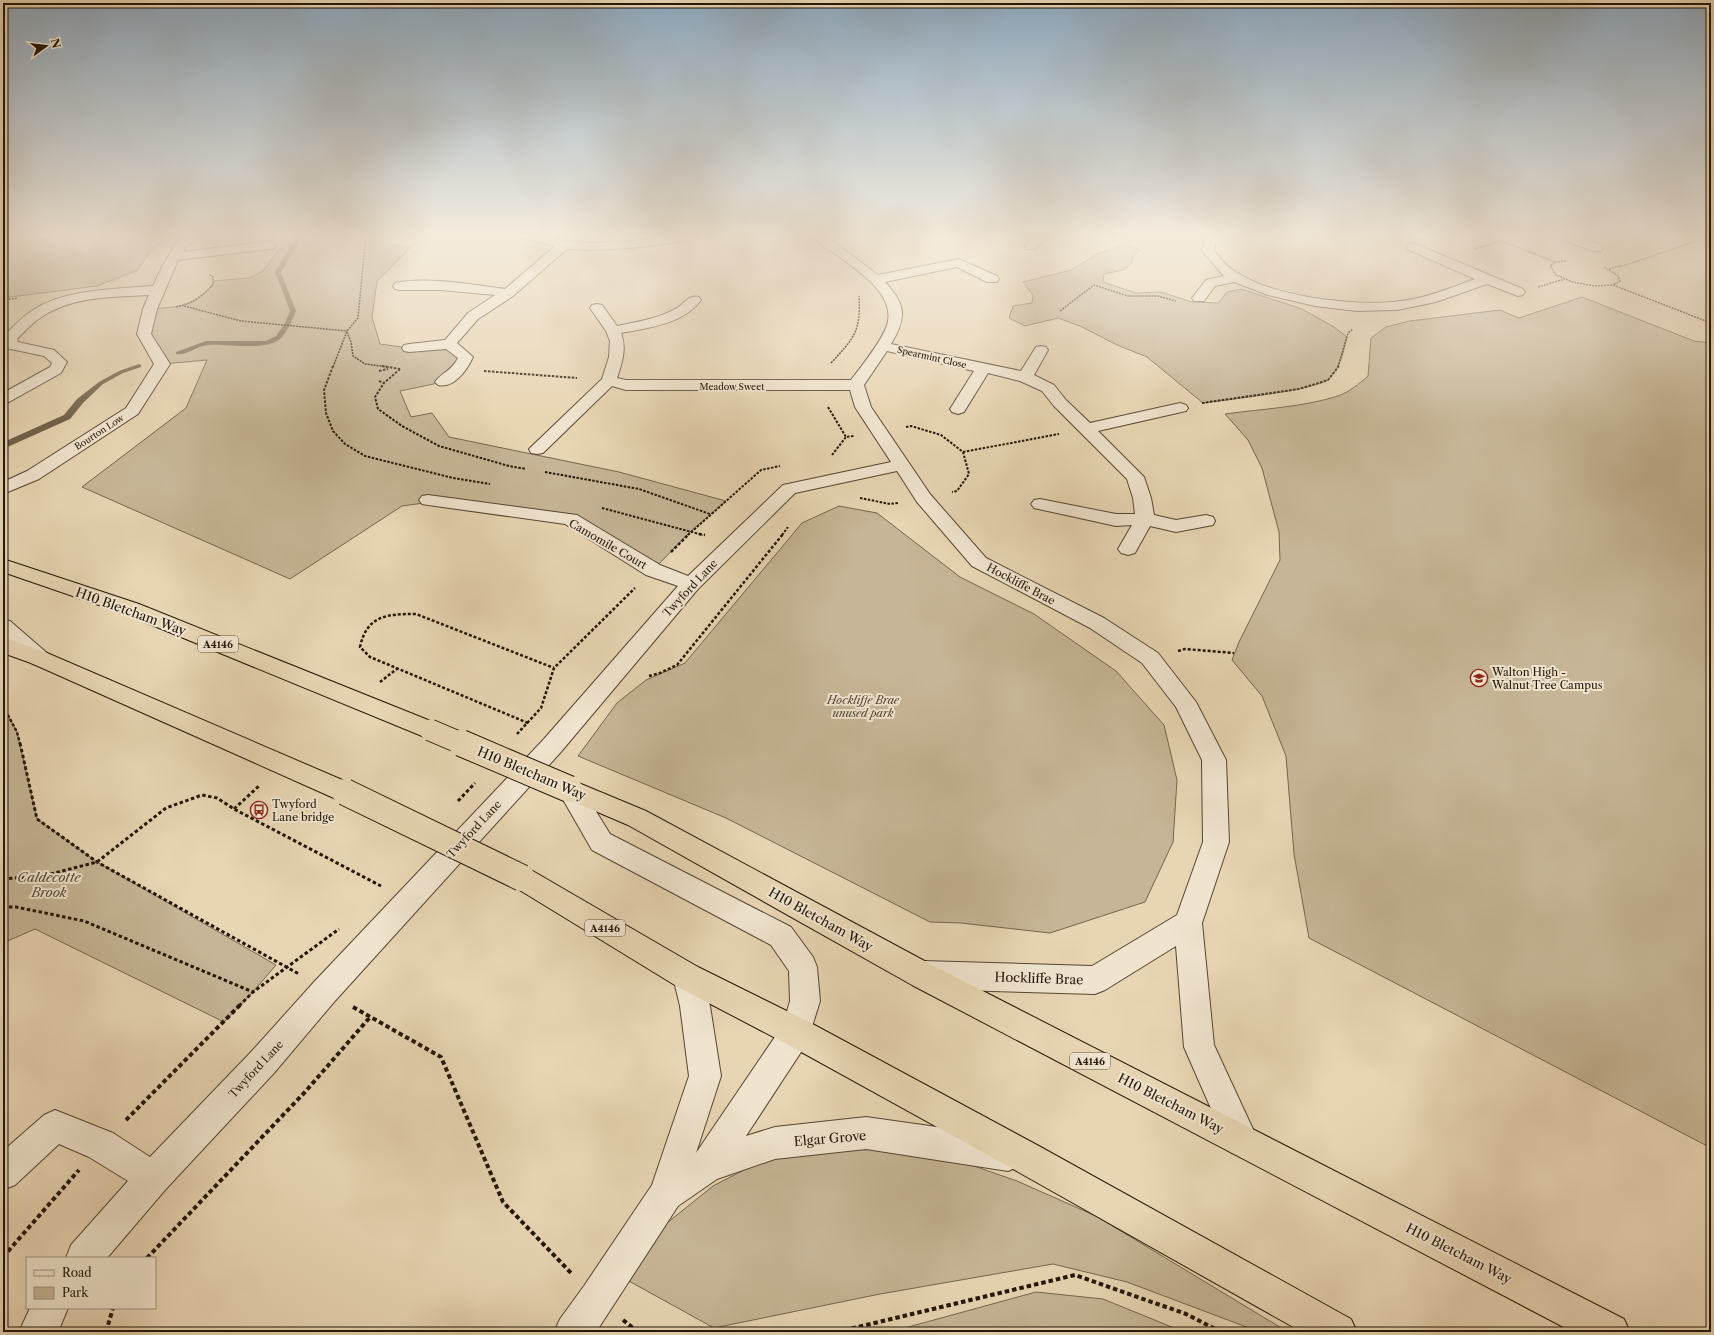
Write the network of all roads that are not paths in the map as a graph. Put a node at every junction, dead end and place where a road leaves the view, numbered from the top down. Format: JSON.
{"nodes":[{"id":1,"x":99,"y":296,"type":"edge"},
{"id":2,"x":156,"y":296,"type":"edge"},
{"id":3,"x":503,"y":296,"type":"edge"},
{"id":4,"x":889,"y":296,"type":"edge"},
{"id":5,"x":1292,"y":296,"type":"edge"},
{"id":6,"x":1436,"y":296,"type":"edge"},
{"id":7,"x":694,"y":300,"type":"dead end"},
{"id":8,"x":597,"y":308,"type":"dead end"},
{"id":9,"x":613,"y":331,"type":"junction"},
{"id":10,"x":449,"y":344,"type":"junction"},
{"id":11,"x":882,"y":346,"type":"junction"},
{"id":12,"x":409,"y":348,"type":"dead end"},
{"id":13,"x":1041,"y":350,"type":"dead end"},
{"id":14,"x":983,"y":369,"type":"junction"},
{"id":15,"x":1026,"y":377,"type":"junction"},
{"id":16,"x":443,"y":382,"type":"dead end"},
{"id":17,"x":609,"y":382,"type":"junction"},
{"id":18,"x":856,"y":385,"type":"junction"},
{"id":19,"x":3,"y":399,"type":"edge"},
{"id":20,"x":1180,"y":408,"type":"road end"},
{"id":21,"x":958,"y":409,"type":"dead end"},
{"id":22,"x":1086,"y":429,"type":"junction"},
{"id":23,"x":537,"y":449,"type":"dead end"},
{"id":24,"x":902,"y":465,"type":"junction"},
{"id":25,"x":33,"y":475,"type":"junction"},
{"id":26,"x":3,"y":489,"type":"edge"},
{"id":27,"x":428,"y":500,"type":"dead end"},
{"id":28,"x":3,"y":503,"type":"edge"},
{"id":29,"x":1040,"y":504,"type":"dead end"},
{"id":30,"x":1144,"y":519,"type":"junction"},
{"id":31,"x":1206,"y":521,"type":"dead end"},
{"id":32,"x":1128,"y":549,"type":"dead end"},
{"id":33,"x":3,"y":565,"type":"edge"},
{"id":34,"x":691,"y":584,"type":"junction"},
{"id":35,"x":3,"y":626,"type":"edge"},
{"id":36,"x":3,"y":645,"type":"edge"},
{"id":37,"x":39,"y":658,"type":"junction"},
{"id":38,"x":569,"y":790,"type":"junction"},
{"id":39,"x":1188,"y":923,"type":"junction"},
{"id":40,"x":922,"y":975,"type":"junction"},
{"id":41,"x":688,"y":977,"type":"junction"},
{"id":42,"x":796,"y":1032,"type":"junction"},
{"id":43,"x":1242,"y":1140,"type":"junction"},
{"id":44,"x":1025,"y":1157,"type":"junction"},
{"id":45,"x":708,"y":1165,"type":"junction"},
{"id":46,"x":3,"y":1173,"type":"edge"},
{"id":47,"x":153,"y":1178,"type":"junction"},
{"id":48,"x":666,"y":1194,"type":"junction"},
{"id":49,"x":85,"y":1257,"type":"edge"},
{"id":50,"x":50,"y":1309,"type":"edge"},
{"id":51,"x":38,"y":1332,"type":"edge"},
{"id":52,"x":573,"y":1332,"type":"edge"},
{"id":53,"x":1338,"y":1332,"type":"edge"},
{"id":54,"x":1612,"y":1332,"type":"edge"}],
"edges":[{"from":1,"to":19,"type":"street"},
{"from":2,"to":25,"type":"street","name":"Bourton Low"},
{"from":3,"to":10,"type":"street"},
{"from":4,"to":11,"type":"street"},
{"from":5,"to":6,"type":"street"},
{"from":7,"to":9,"type":"street"},
{"from":8,"to":9,"type":"street"},
{"from":9,"to":17,"type":"street"},
{"from":10,"to":12,"type":"street"},
{"from":10,"to":16,"type":"street"},
{"from":11,"to":14,"type":"street","name":"Spearmint Close"},
{"from":11,"to":18,"type":"street"},
{"from":13,"to":15,"type":"street"},
{"from":14,"to":15,"type":"street","name":"Spearmint Close"},
{"from":14,"to":21,"type":"street","name":"Spearmint Close"},
{"from":15,"to":22,"type":"street","name":"Spearmint Close"},
{"from":17,"to":18,"type":"street","name":"Meadow Sweet"},
{"from":17,"to":23,"type":"street"},
{"from":18,"to":24,"type":"street","name":"Hockliffe Brae"},
{"from":20,"to":22,"type":"street"},
{"from":22,"to":30,"type":"street","name":"Spearmint Close"},
{"from":24,"to":34,"type":"street","name":"Twyford Lane"},
{"from":24,"to":39,"type":"street","name":"Hockliffe Brae"},
{"from":25,"to":26,"type":"street","name":"Bourton Low"},
{"from":25,"to":28,"type":"street","name":"Bourton Low"},
{"from":27,"to":34,"type":"street","name":"Camomile Court"},
{"from":29,"to":30,"type":"street"},
{"from":30,"to":31,"type":"street"},
{"from":30,"to":32,"type":"street"},
{"from":33,"to":38,"type":"highway","name":"H10 Bletcham Way","number":"A4146","bridge":true},
{"from":34,"to":47,"type":"street","name":"Twyford Lane"},
{"from":35,"to":37,"type":"street"},
{"from":36,"to":37,"type":"highway","number":"A4146"},
{"from":37,"to":41,"type":"highway","number":"A4146","bridge":true},
{"from":38,"to":40,"type":"highway","name":"H10 Bletcham Way","number":"A4146"},
{"from":38,"to":42,"type":"street","name":"Elgar Grove"},
{"from":39,"to":40,"type":"street","name":"Hockliffe Brae"},
{"from":39,"to":43,"type":"street","name":"Hockliffe Brae"},
{"from":40,"to":43,"type":"highway","name":"H10 Bletcham Way","number":"A4146"},
{"from":41,"to":42,"type":"highway","number":"A4146"},
{"from":41,"to":48,"type":"street","name":"Elgar Grove"},
{"from":42,"to":44,"type":"highway","number":"A4146"},
{"from":42,"to":45,"type":"street","name":"Elgar Grove"},
{"from":43,"to":54,"type":"highway","name":"H10 Bletcham Way","number":"A4146"},
{"from":44,"to":45,"type":"street","name":"Elgar Grove"},
{"from":44,"to":53,"type":"highway","number":"A4146"},
{"from":45,"to":48,"type":"street","name":"Elgar Grove"},
{"from":46,"to":47,"type":"street"},
{"from":47,"to":49,"type":"street","name":"Twyford Lane"},
{"from":48,"to":52,"type":"street","name":"Elgar Grove"},
{"from":50,"to":51,"type":"street"}]}
